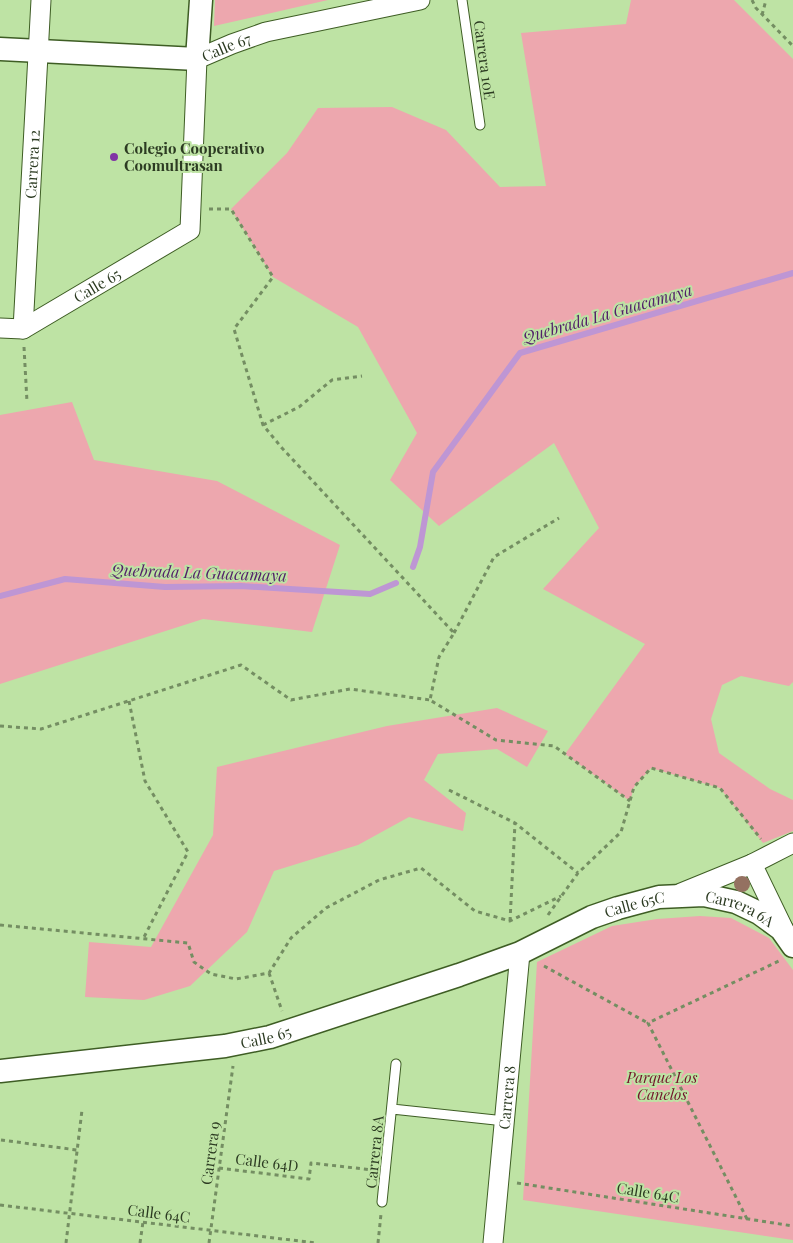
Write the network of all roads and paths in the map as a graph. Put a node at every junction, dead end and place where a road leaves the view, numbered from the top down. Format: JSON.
{"nodes":[{"id":1,"x":41,"y":0,"type":"edge"},
{"id":2,"x":201,"y":0,"type":"edge"},
{"id":3,"x":420,"y":0,"type":"edge"},
{"id":4,"x":462,"y":0,"type":"edge"},
{"id":5,"x":752,"y":0,"type":"edge"},
{"id":6,"x":766,"y":0,"type":"edge"},
{"id":7,"x":762,"y":15,"type":"junction"},
{"id":8,"x":793,"y":46,"type":"edge"},
{"id":9,"x":0,"y":49,"type":"edge"},
{"id":10,"x":38,"y":51,"type":"junction"},
{"id":11,"x":197,"y":59,"type":"junction"},
{"id":12,"x":480,"y":125,"type":"dead end"},
{"id":13,"x":191,"y":210,"type":"junction"},
{"id":14,"x":0,"y":328,"type":"edge"},
{"id":15,"x":23,"y":329,"type":"junction"},
{"id":16,"x":362,"y":376,"type":"dead end"},
{"id":17,"x":27,"y":402,"type":"dead end"},
{"id":18,"x":263,"y":425,"type":"junction"},
{"id":19,"x":558,"y":518,"type":"dead end"},
{"id":20,"x":454,"y":633,"type":"junction"},
{"id":21,"x":430,"y":700,"type":"junction"},
{"id":22,"x":129,"y":701,"type":"junction"},
{"id":23,"x":0,"y":726,"type":"edge"},
{"id":24,"x":448,"y":790,"type":"dead end"},
{"id":25,"x":630,"y":801,"type":"junction"},
{"id":26,"x":515,"y":823,"type":"junction"},
{"id":27,"x":793,"y":843,"type":"edge"},
{"id":28,"x":769,"y":855,"type":"junction"},
{"id":29,"x":752,"y":864,"type":"junction"},
{"id":30,"x":578,"y":873,"type":"junction"},
{"id":31,"x":675,"y":895,"type":"junction"},
{"id":32,"x":561,"y":896,"type":"junction"},
{"id":33,"x":545,"y":919,"type":"dead end"},
{"id":34,"x":510,"y":921,"type":"junction"},
{"id":35,"x":0,"y":925,"type":"edge"},
{"id":36,"x":143,"y":939,"type":"junction"},
{"id":37,"x":789,"y":947,"type":"edge"},
{"id":38,"x":520,"y":952,"type":"junction"},
{"id":39,"x":269,"y":974,"type":"junction"},
{"id":40,"x":648,"y":1023,"type":"junction"},
{"id":41,"x":290,"y":1030,"type":"junction"},
{"id":42,"x":396,"y":1064,"type":"dead end"},
{"id":43,"x":233,"y":1066,"type":"dead end"},
{"id":44,"x":0,"y":1071,"type":"edge"},
{"id":45,"x":392,"y":1109,"type":"junction"},
{"id":46,"x":82,"y":1110,"type":"dead end"},
{"id":47,"x":505,"y":1121,"type":"junction"},
{"id":48,"x":1,"y":1140,"type":"edge"},
{"id":49,"x":77,"y":1150,"type":"junction"},
{"id":50,"x":219,"y":1168,"type":"junction"},
{"id":51,"x":386,"y":1172,"type":"junction"},
{"id":52,"x":499,"y":1180,"type":"junction"},
{"id":53,"x":382,"y":1202,"type":"joint"},
{"id":54,"x":0,"y":1205,"type":"edge"},
{"id":55,"x":69,"y":1213,"type":"junction"},
{"id":56,"x":747,"y":1219,"type":"junction"},
{"id":57,"x":143,"y":1222,"type":"junction"},
{"id":58,"x":793,"y":1226,"type":"edge"},
{"id":59,"x":211,"y":1230,"type":"junction"},
{"id":60,"x":66,"y":1243,"type":"edge"},
{"id":61,"x":140,"y":1243,"type":"edge"},
{"id":62,"x":209,"y":1243,"type":"edge"},
{"id":63,"x":316,"y":1243,"type":"edge"},
{"id":64,"x":378,"y":1243,"type":"edge"},
{"id":65,"x":493,"y":1243,"type":"edge"}],
"edges":[{"from":1,"to":10,"type":"street","name":"Carrera 12"},
{"from":2,"to":11,"type":"street"},
{"from":3,"to":11,"type":"street","name":"Calle 67"},
{"from":4,"to":12,"type":"lane","name":"Carrera 10E"},
{"from":5,"to":7,"type":"path"},
{"from":6,"to":7,"type":"path"},
{"from":7,"to":8,"type":"path"},
{"from":9,"to":10,"type":"street","name":"Calle 67"},
{"from":10,"to":11,"type":"street","name":"Calle 67"},
{"from":10,"to":15,"type":"street","name":"Carrera 12"},
{"from":11,"to":13,"type":"street"},
{"from":13,"to":15,"type":"street","name":"Calle 65"},
{"from":13,"to":18,"type":"path"},
{"from":14,"to":15,"type":"street"},
{"from":15,"to":17,"type":"path"},
{"from":16,"to":18,"type":"path"},
{"from":18,"to":20,"type":"path"},
{"from":19,"to":20,"type":"path"},
{"from":20,"to":21,"type":"path"},
{"from":21,"to":22,"type":"path"},
{"from":21,"to":25,"type":"path"},
{"from":22,"to":23,"type":"path"},
{"from":22,"to":36,"type":"path"},
{"from":24,"to":26,"type":"path"},
{"from":25,"to":28,"type":"path"},
{"from":25,"to":30,"type":"path"},
{"from":26,"to":30,"type":"path"},
{"from":26,"to":34,"type":"path"},
{"from":27,"to":28,"type":"street","name":"Calle 65C"},
{"from":28,"to":29,"type":"street","name":"Calle 65C"},
{"from":29,"to":31,"type":"street","name":"Calle 65C"},
{"from":29,"to":37,"type":"street"},
{"from":30,"to":32,"type":"path"},
{"from":31,"to":37,"type":"street","name":"Carrera 6A"},
{"from":31,"to":38,"type":"street","name":"Calle 65C"},
{"from":32,"to":33,"type":"path"},
{"from":32,"to":34,"type":"path"},
{"from":34,"to":39,"type":"path"},
{"from":35,"to":36,"type":"path"},
{"from":36,"to":39,"type":"path"},
{"from":37,"to":40,"type":"path"},
{"from":38,"to":40,"type":"path"},
{"from":38,"to":41,"type":"street","name":"Calle 65"},
{"from":38,"to":47,"type":"street","name":"Carrera 8"},
{"from":39,"to":41,"type":"path"},
{"from":40,"to":56,"type":"path"},
{"from":41,"to":44,"type":"street","name":"Calle 65"},
{"from":42,"to":45,"type":"lane","name":"Carrera 8A"},
{"from":43,"to":50,"type":"path","name":"Carrera 9"},
{"from":45,"to":47,"type":"lane"},
{"from":45,"to":51,"type":"lane","name":"Carrera 8A"},
{"from":46,"to":49,"type":"path"},
{"from":47,"to":52,"type":"street","name":"Carrera 8"},
{"from":48,"to":49,"type":"path"},
{"from":49,"to":55,"type":"path"},
{"from":50,"to":51,"type":"path","name":"Calle 64D"},
{"from":50,"to":59,"type":"path","name":"Carrera 9"},
{"from":51,"to":53,"type":"lane","name":"Carrera 8A"},
{"from":52,"to":56,"type":"path","name":"Calle 64C"},
{"from":52,"to":65,"type":"street","name":"Carrera 8"},
{"from":53,"to":64,"type":"path","name":"Carrera 8A"},
{"from":54,"to":55,"type":"path","name":"Calle 64C"},
{"from":55,"to":57,"type":"path","name":"Calle 64C"},
{"from":55,"to":60,"type":"path"},
{"from":56,"to":58,"type":"path","name":"Calle 64C"},
{"from":57,"to":59,"type":"path","name":"Calle 64C"},
{"from":57,"to":61,"type":"path"},
{"from":59,"to":62,"type":"path","name":"Carrera 9"},
{"from":59,"to":63,"type":"path","name":"Calle 64C"}]}
